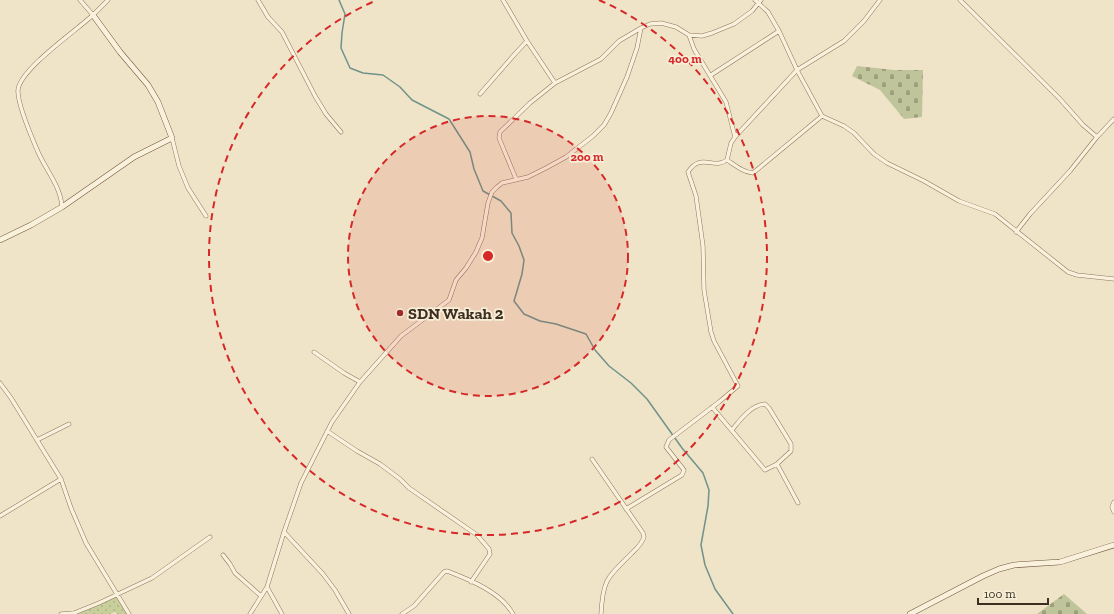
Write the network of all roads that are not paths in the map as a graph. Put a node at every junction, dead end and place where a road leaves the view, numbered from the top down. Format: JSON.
{"nodes":[{"id":1,"x":80,"y":0,"type":"edge"},
{"id":2,"x":108,"y":0,"type":"edge"},
{"id":3,"x":258,"y":0,"type":"edge"},
{"id":4,"x":503,"y":0,"type":"edge"},
{"id":5,"x":755,"y":0,"type":"edge"},
{"id":6,"x":880,"y":0,"type":"edge"},
{"id":7,"x":960,"y":0,"type":"edge"},
{"id":8,"x":760,"y":2,"type":"edge"},
{"id":9,"x":93,"y":15,"type":"junction"},
{"id":10,"x":642,"y":28,"type":"junction"},
{"id":11,"x":780,"y":31,"type":"junction"},
{"id":12,"x":689,"y":35,"type":"junction"},
{"id":13,"x":527,"y":41,"type":"junction"},
{"id":14,"x":797,"y":70,"type":"junction"},
{"id":15,"x":711,"y":76,"type":"junction"},
{"id":16,"x":555,"y":83,"type":"junction"},
{"id":17,"x":480,"y":94,"type":"dead end"},
{"id":18,"x":822,"y":116,"type":"junction"},
{"id":19,"x":1114,"y":118,"type":"edge"},
{"id":20,"x":341,"y":132,"type":"dead end"},
{"id":21,"x":735,"y":137,"type":"junction"},
{"id":22,"x":1097,"y":137,"type":"junction"},
{"id":23,"x":172,"y":138,"type":"junction"},
{"id":24,"x":728,"y":160,"type":"junction"},
{"id":25,"x":516,"y":179,"type":"junction"},
{"id":26,"x":62,"y":207,"type":"junction"},
{"id":27,"x":206,"y":216,"type":"dead end"},
{"id":28,"x":1016,"y":232,"type":"junction"},
{"id":29,"x":0,"y":240,"type":"edge"},
{"id":30,"x":1114,"y":279,"type":"edge"},
{"id":31,"x":314,"y":352,"type":"dead end"},
{"id":32,"x":360,"y":382,"type":"junction"},
{"id":33,"x":0,"y":383,"type":"edge"},
{"id":34,"x":712,"y":407,"type":"junction"},
{"id":35,"x":69,"y":424,"type":"dead end"},
{"id":36,"x":732,"y":430,"type":"junction"},
{"id":37,"x":327,"y":431,"type":"junction"},
{"id":38,"x":37,"y":440,"type":"junction"},
{"id":39,"x":592,"y":459,"type":"dead end"},
{"id":40,"x":777,"y":464,"type":"junction"},
{"id":41,"x":61,"y":479,"type":"junction"},
{"id":42,"x":1114,"y":502,"type":"edge"},
{"id":43,"x":798,"y":503,"type":"dead end"},
{"id":44,"x":626,"y":509,"type":"junction"},
{"id":45,"x":1114,"y":512,"type":"edge"},
{"id":46,"x":0,"y":516,"type":"edge"},
{"id":47,"x":284,"y":532,"type":"junction"},
{"id":48,"x":210,"y":536,"type":"dead end"},
{"id":49,"x":1114,"y":545,"type":"edge"},
{"id":50,"x":222,"y":555,"type":"dead end"},
{"id":51,"x":471,"y":582,"type":"junction"},
{"id":52,"x":267,"y":587,"type":"junction"},
{"id":53,"x":118,"y":595,"type":"junction"},
{"id":54,"x":261,"y":596,"type":"junction"},
{"id":55,"x":61,"y":614,"type":"edge"},
{"id":56,"x":129,"y":614,"type":"edge"},
{"id":57,"x":250,"y":614,"type":"edge"},
{"id":58,"x":282,"y":614,"type":"edge"},
{"id":59,"x":349,"y":614,"type":"edge"},
{"id":60,"x":402,"y":614,"type":"edge"},
{"id":61,"x":513,"y":614,"type":"edge"},
{"id":62,"x":602,"y":614,"type":"edge"},
{"id":63,"x":910,"y":614,"type":"edge"}],
"edges":[{"from":1,"to":9,"type":"street"},
{"from":2,"to":9,"type":"street"},
{"from":3,"to":20,"type":"street"},
{"from":4,"to":13,"type":"street"},
{"from":5,"to":8,"type":"street"},
{"from":6,"to":14,"type":"street"},
{"from":7,"to":22,"type":"street"},
{"from":8,"to":11,"type":"street"},
{"from":8,"to":12,"type":"street"},
{"from":9,"to":23,"type":"street"},
{"from":9,"to":26,"type":"street"},
{"from":10,"to":12,"type":"street"},
{"from":10,"to":16,"type":"street"},
{"from":10,"to":25,"type":"street"},
{"from":11,"to":14,"type":"street"},
{"from":11,"to":15,"type":"street"},
{"from":12,"to":15,"type":"street"},
{"from":13,"to":16,"type":"street"},
{"from":13,"to":17,"type":"street"},
{"from":14,"to":18,"type":"street"},
{"from":14,"to":21,"type":"street"},
{"from":15,"to":21,"type":"street"},
{"from":16,"to":25,"type":"street"},
{"from":18,"to":24,"type":"street"},
{"from":18,"to":28,"type":"street"},
{"from":19,"to":22,"type":"street"},
{"from":21,"to":24,"type":"street"},
{"from":22,"to":28,"type":"street"},
{"from":23,"to":26,"type":"street"},
{"from":23,"to":27,"type":"street"},
{"from":24,"to":34,"type":"street"},
{"from":25,"to":32,"type":"street"},
{"from":26,"to":29,"type":"street"},
{"from":28,"to":30,"type":"street"},
{"from":31,"to":32,"type":"street"},
{"from":32,"to":37,"type":"street"},
{"from":33,"to":38,"type":"street"},
{"from":34,"to":36,"type":"street"},
{"from":34,"to":44,"type":"street"},
{"from":35,"to":38,"type":"street"},
{"from":36,"to":40,"type":"street"},
{"from":36,"to":40,"type":"street"},
{"from":37,"to":47,"type":"street"},
{"from":37,"to":51,"type":"street"},
{"from":38,"to":41,"type":"street"},
{"from":39,"to":44,"type":"street"},
{"from":40,"to":43,"type":"street"},
{"from":41,"to":46,"type":"street"},
{"from":41,"to":53,"type":"street"},
{"from":42,"to":45,"type":"street"},
{"from":44,"to":62,"type":"street"},
{"from":47,"to":52,"type":"street"},
{"from":47,"to":59,"type":"street"},
{"from":48,"to":53,"type":"street"},
{"from":49,"to":63,"type":"street"},
{"from":50,"to":54,"type":"street"},
{"from":51,"to":60,"type":"street"},
{"from":51,"to":61,"type":"street"},
{"from":52,"to":54,"type":"street"},
{"from":52,"to":58,"type":"street"},
{"from":53,"to":55,"type":"street"},
{"from":53,"to":56,"type":"street"},
{"from":54,"to":57,"type":"street"}]}
